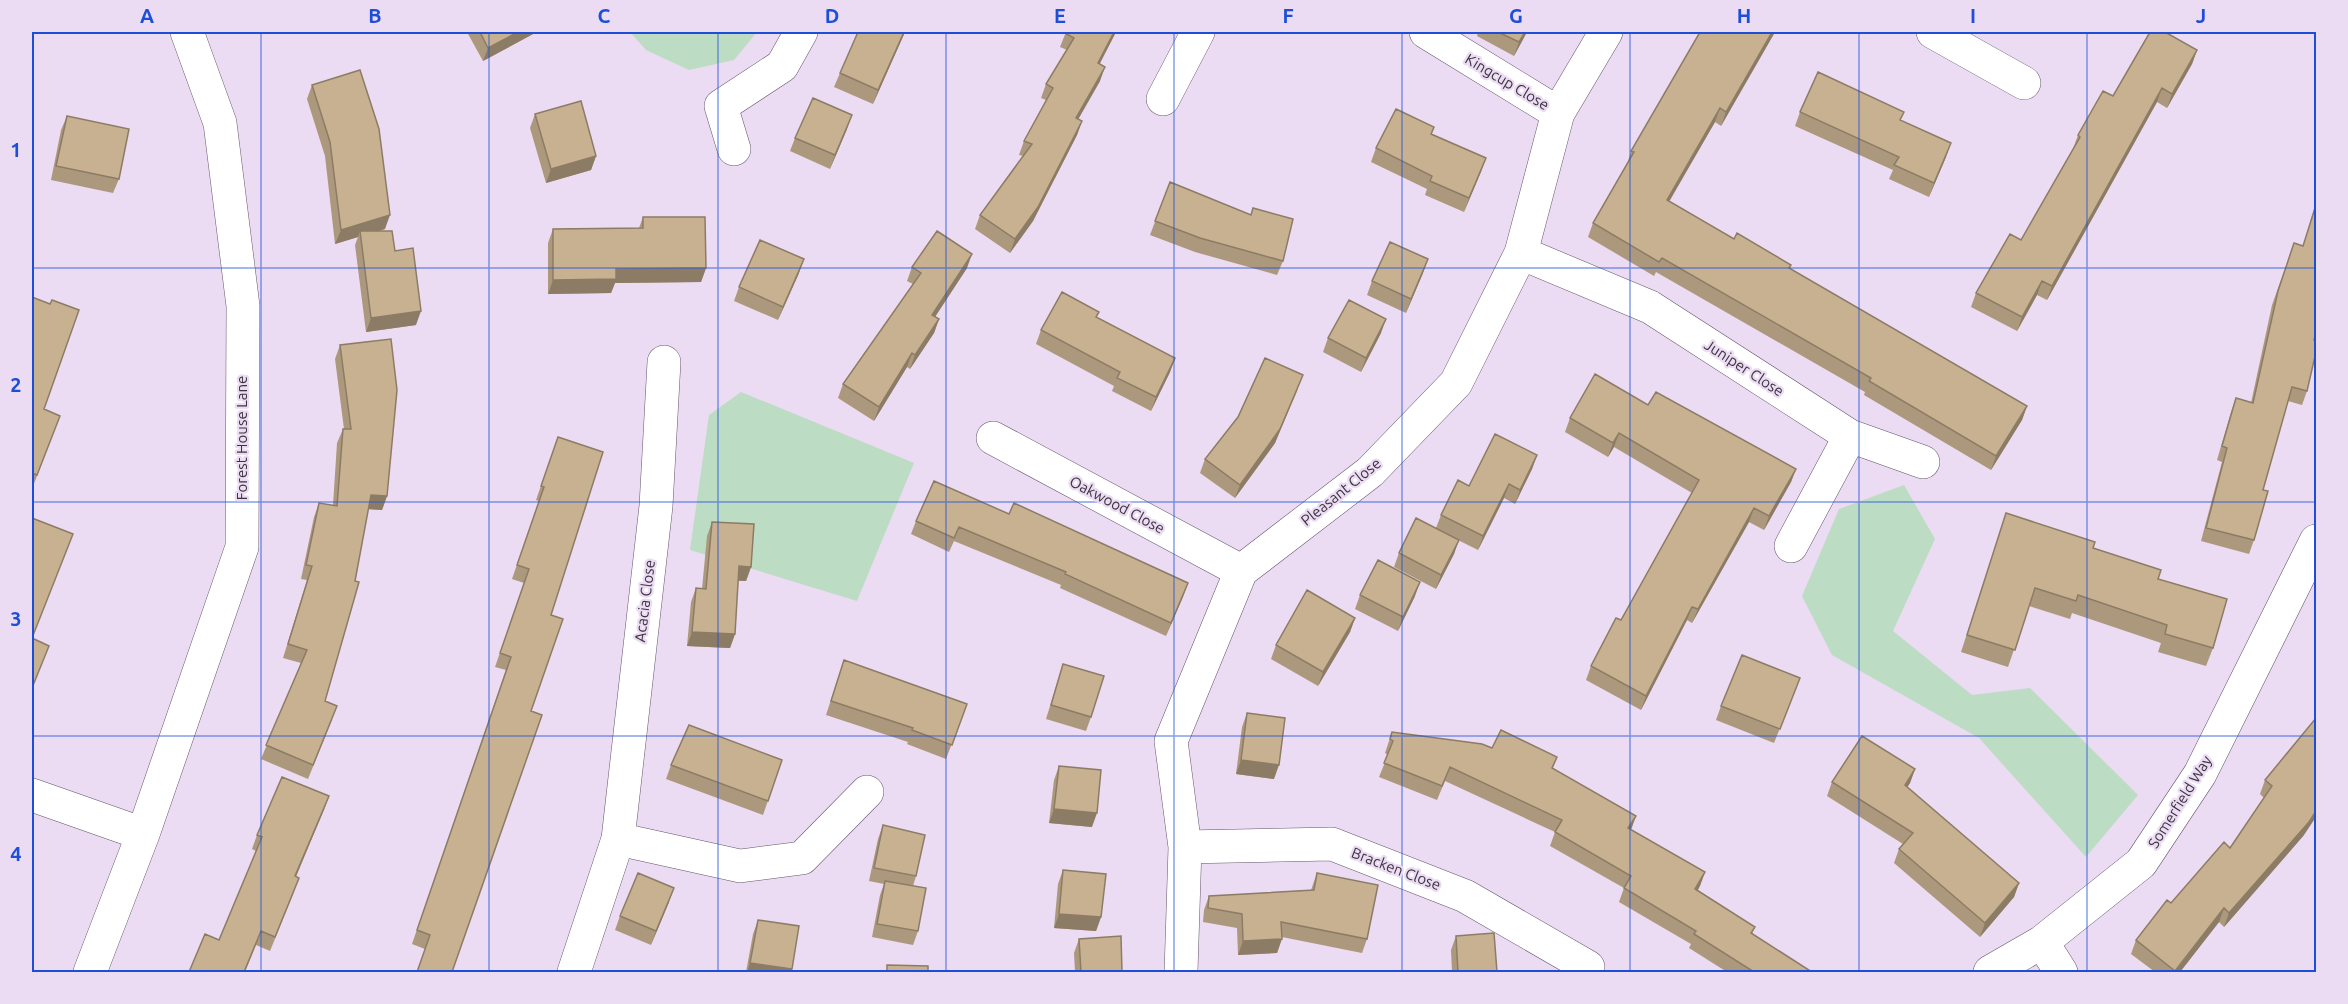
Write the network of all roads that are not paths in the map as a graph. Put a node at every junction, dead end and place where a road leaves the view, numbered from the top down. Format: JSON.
{"nodes":[{"id":1,"x":187,"y":32,"type":"edge"},
{"id":2,"x":801,"y":32,"type":"edge"},
{"id":3,"x":1198,"y":32,"type":"edge"},
{"id":4,"x":1426,"y":32,"type":"edge"},
{"id":5,"x":1606,"y":32,"type":"edge"},
{"id":6,"x":1933,"y":32,"type":"edge"},
{"id":7,"x":2024,"y":83,"type":"dead end"},
{"id":8,"x":1163,"y":99,"type":"dead end"},
{"id":9,"x":1558,"y":113,"type":"junction"},
{"id":10,"x":734,"y":149,"type":"dead end"},
{"id":11,"x":1521,"y":253,"type":"junction"},
{"id":12,"x":664,"y":362,"type":"dead end"},
{"id":13,"x":1850,"y":436,"type":"junction"},
{"id":14,"x":993,"y":438,"type":"dead end"},
{"id":15,"x":1923,"y":462,"type":"dead end"},
{"id":16,"x":2316,"y":541,"type":"edge"},
{"id":17,"x":1791,"y":546,"type":"dead end"},
{"id":18,"x":1241,"y":571,"type":"junction"},
{"id":19,"x":867,"y":792,"type":"dead end"},
{"id":20,"x":32,"y":795,"type":"edge"},
{"id":21,"x":143,"y":834,"type":"junction"},
{"id":22,"x":618,"y":839,"type":"junction"},
{"id":23,"x":1185,"y":847,"type":"junction"},
{"id":24,"x":2042,"y":942,"type":"junction"},
{"id":25,"x":1588,"y":967,"type":"dead end"},
{"id":26,"x":90,"y":972,"type":"edge"},
{"id":27,"x":574,"y":972,"type":"edge"},
{"id":28,"x":1180,"y":972,"type":"edge"},
{"id":29,"x":1990,"y":972,"type":"edge"},
{"id":30,"x":2061,"y":972,"type":"edge"}],
"edges":[{"from":1,"to":21,"type":"street","name":"Forest House Lane"},
{"from":2,"to":10,"type":"street"},
{"from":3,"to":8,"type":"street"},
{"from":4,"to":9,"type":"street","name":"Kingcup Close"},
{"from":5,"to":9,"type":"street","name":"Pleasant Close"},
{"from":6,"to":7,"type":"street"},
{"from":9,"to":11,"type":"street","name":"Pleasant Close"},
{"from":11,"to":13,"type":"street","name":"Juniper Close"},
{"from":11,"to":18,"type":"street","name":"Pleasant Close"},
{"from":12,"to":22,"type":"street","name":"Acacia Close"},
{"from":13,"to":15,"type":"street","name":"Juniper Close"},
{"from":13,"to":17,"type":"street"},
{"from":14,"to":18,"type":"street","name":"Oakwood Close"},
{"from":16,"to":24,"type":"street","name":"Somerfield Way"},
{"from":18,"to":23,"type":"street"},
{"from":19,"to":22,"type":"street"},
{"from":20,"to":21,"type":"street"},
{"from":21,"to":26,"type":"street","name":"Forest House Lane"},
{"from":22,"to":27,"type":"street","name":"Acacia Close"},
{"from":23,"to":25,"type":"street","name":"Bracken Close"},
{"from":23,"to":28,"type":"street"},
{"from":24,"to":29,"type":"street","name":"Somerfield Way"},
{"from":24,"to":30,"type":"street"}]}
